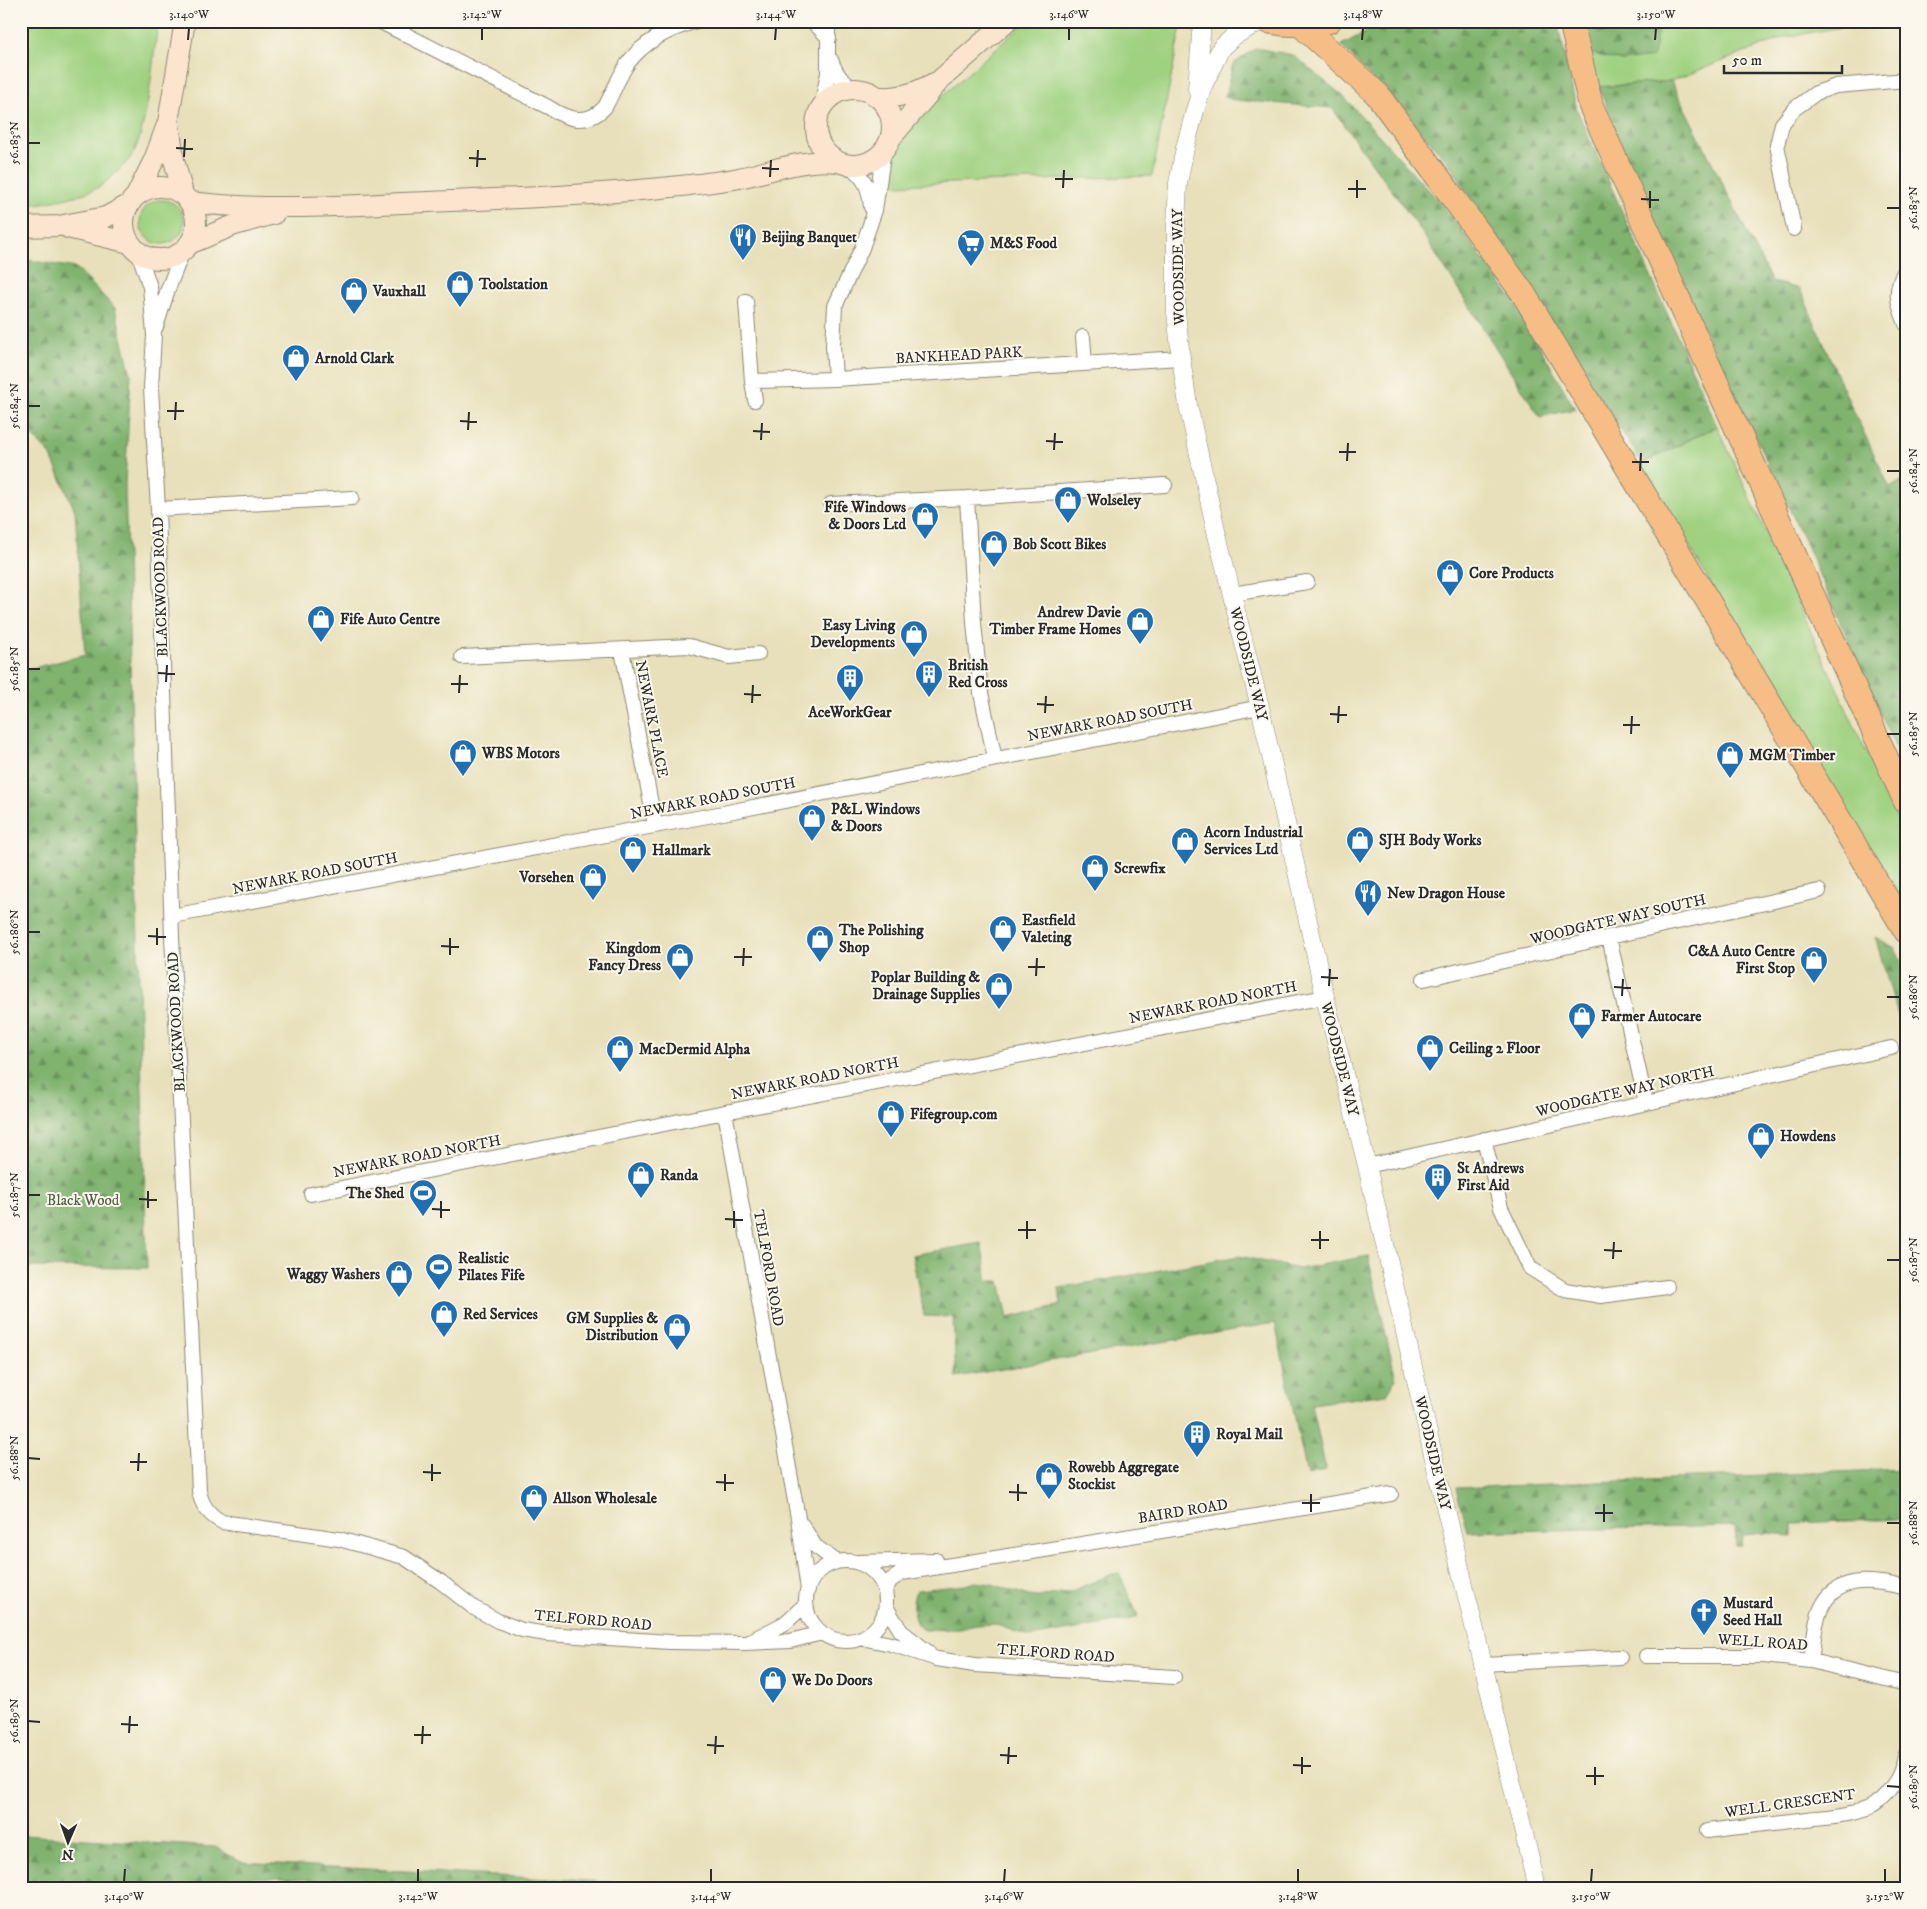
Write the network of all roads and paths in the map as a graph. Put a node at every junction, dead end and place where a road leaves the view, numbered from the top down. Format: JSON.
{"nodes":[{"id":1,"x":185,"y":21,"type":"edge"},
{"id":2,"x":379,"y":21,"type":"edge"},
{"id":3,"x":696,"y":21,"type":"edge"},
{"id":4,"x":812,"y":21,"type":"edge"},
{"id":5,"x":828,"y":21,"type":"edge"},
{"id":6,"x":1007,"y":21,"type":"edge"},
{"id":7,"x":1202,"y":21,"type":"edge"},
{"id":8,"x":1261,"y":21,"type":"edge"},
{"id":9,"x":1268,"y":21,"type":"edge"},
{"id":10,"x":1329,"y":21,"type":"edge"},
{"id":11,"x":1571,"y":21,"type":"edge"},
{"id":12,"x":1301,"y":25,"type":"junction"},
{"id":13,"x":829,"y":38,"type":"junction"},
{"id":14,"x":829,"y":56,"type":"junction"},
{"id":15,"x":941,"y":79,"type":"junction"},
{"id":16,"x":1906,"y":80,"type":"edge"},
{"id":17,"x":868,"y":93,"type":"junction"},
{"id":18,"x":1196,"y":107,"type":"junction"},
{"id":19,"x":821,"y":108,"type":"junction"},
{"id":20,"x":168,"y":122,"type":"junction"},
{"id":21,"x":816,"y":133,"type":"junction"},
{"id":22,"x":887,"y":144,"type":"junction"},
{"id":23,"x":844,"y":164,"type":"junction"},
{"id":24,"x":771,"y":169,"type":"junction"},
{"id":25,"x":187,"y":198,"type":"junction"},
{"id":26,"x":133,"y":200,"type":"junction"},
{"id":27,"x":298,"y":207,"type":"junction"},
{"id":28,"x":871,"y":223,"type":"junction"},
{"id":29,"x":58,"y":226,"type":"junction"},
{"id":30,"x":21,"y":228,"type":"edge"},
{"id":31,"x":1794,"y":229,"type":"dead end"},
{"id":32,"x":134,"y":247,"type":"junction"},
{"id":33,"x":186,"y":248,"type":"junction"},
{"id":34,"x":1906,"y":268,"type":"edge"},
{"id":35,"x":746,"y":302,"type":"dead end"},
{"id":36,"x":1906,"y":324,"type":"edge"},
{"id":37,"x":154,"y":335,"type":"junction"},
{"id":38,"x":1083,"y":337,"type":"dead end"},
{"id":39,"x":1181,"y":358,"type":"junction"},
{"id":40,"x":1085,"y":364,"type":"junction"},
{"id":41,"x":1906,"y":369,"type":"edge"},
{"id":42,"x":836,"y":378,"type":"junction"},
{"id":43,"x":1906,"y":379,"type":"edge"},
{"id":44,"x":752,"y":381,"type":"junction"},
{"id":45,"x":755,"y":400,"type":"dead end"},
{"id":46,"x":1165,"y":485,"type":"dead end"},
{"id":47,"x":352,"y":498,"type":"dead end"},
{"id":48,"x":967,"y":498,"type":"junction"},
{"id":49,"x":831,"y":504,"type":"dead end"},
{"id":50,"x":158,"y":509,"type":"junction"},
{"id":51,"x":1307,"y":582,"type":"dead end"},
{"id":52,"x":1232,"y":594,"type":"junction"},
{"id":53,"x":622,"y":650,"type":"junction"},
{"id":54,"x":758,"y":654,"type":"dead end"},
{"id":55,"x":462,"y":657,"type":"dead end"},
{"id":56,"x":1260,"y":707,"type":"junction"},
{"id":57,"x":995,"y":759,"type":"junction"},
{"id":58,"x":1906,"y":802,"type":"edge"},
{"id":59,"x":655,"y":825,"type":"junction"},
{"id":60,"x":1818,"y":891,"type":"dead end"},
{"id":61,"x":172,"y":916,"type":"junction"},
{"id":62,"x":1906,"y":931,"type":"edge"},
{"id":63,"x":1609,"y":937,"type":"junction"},
{"id":64,"x":1424,"y":979,"type":"dead end"},
{"id":65,"x":1325,"y":997,"type":"junction"},
{"id":66,"x":1891,"y":1048,"type":"dead end"},
{"id":67,"x":1646,"y":1103,"type":"junction"},
{"id":68,"x":725,"y":1112,"type":"junction"},
{"id":69,"x":1484,"y":1139,"type":"junction"},
{"id":70,"x":1367,"y":1166,"type":"junction"},
{"id":71,"x":311,"y":1194,"type":"dead end"},
{"id":72,"x":1667,"y":1287,"type":"dead end"},
{"id":73,"x":198,"y":1474,"type":"joint"},
{"id":74,"x":1391,"y":1494,"type":"dead end"},
{"id":75,"x":798,"y":1518,"type":"junction"},
{"id":76,"x":981,"y":1560,"type":"junction"},
{"id":77,"x":836,"y":1562,"type":"junction"},
{"id":78,"x":854,"y":1562,"type":"junction"},
{"id":79,"x":1906,"y":1588,"type":"edge"},
{"id":80,"x":885,"y":1590,"type":"junction"},
{"id":81,"x":807,"y":1597,"type":"junction"},
{"id":82,"x":886,"y":1607,"type":"junction"},
{"id":83,"x":822,"y":1633,"type":"junction"},
{"id":84,"x":861,"y":1638,"type":"junction"},
{"id":85,"x":745,"y":1643,"type":"junction"},
{"id":86,"x":1646,"y":1656,"type":"dead end"},
{"id":87,"x":1620,"y":1657,"type":"dead end"},
{"id":88,"x":937,"y":1659,"type":"junction"},
{"id":89,"x":1811,"y":1661,"type":"junction"},
{"id":90,"x":1483,"y":1664,"type":"junction"},
{"id":91,"x":1174,"y":1677,"type":"dead end"},
{"id":92,"x":1906,"y":1684,"type":"edge"},
{"id":93,"x":1906,"y":1754,"type":"edge"},
{"id":94,"x":1707,"y":1831,"type":"dead end"},
{"id":95,"x":1537,"y":1888,"type":"edge"}],
"edges":[{"from":1,"to":20,"type":"main road"},
{"from":2,"to":3,"type":"street"},
{"from":4,"to":13,"type":"street"},
{"from":5,"to":13,"type":"street"},
{"from":6,"to":15,"type":"main road"},
{"from":7,"to":18,"type":"street","name":"WOODSIDE WAY"},
{"from":8,"to":18,"type":"street","name":"WOODSIDE WAY"},
{"from":9,"to":12,"type":"highway"},
{"from":10,"to":12,"type":"highway"},
{"from":11,"to":58,"type":"highway"},
{"from":12,"to":62,"type":"highway"},
{"from":13,"to":14,"type":"street"},
{"from":14,"to":17,"type":"street"},
{"from":14,"to":19,"type":"street"},
{"from":15,"to":17,"type":"main road"},
{"from":15,"to":22,"type":"main road"},
{"from":16,"to":31,"type":"street"},
{"from":17,"to":19,"type":"main road"},
{"from":17,"to":22,"type":"main road"},
{"from":18,"to":39,"type":"street","name":"WOODSIDE WAY"},
{"from":19,"to":21,"type":"main road"},
{"from":20,"to":25,"type":"main road"},
{"from":20,"to":26,"type":"main road"},
{"from":21,"to":23,"type":"main road"},
{"from":21,"to":24,"type":"main road"},
{"from":22,"to":23,"type":"main road"},
{"from":22,"to":28,"type":"street"},
{"from":23,"to":24,"type":"main road"},
{"from":23,"to":28,"type":"street"},
{"from":24,"to":27,"type":"main road"},
{"from":25,"to":26,"type":"main road"},
{"from":25,"to":27,"type":"main road"},
{"from":25,"to":33,"type":"main road"},
{"from":26,"to":29,"type":"main road"},
{"from":26,"to":32,"type":"main road"},
{"from":27,"to":33,"type":"main road"},
{"from":28,"to":42,"type":"street"},
{"from":29,"to":30,"type":"main road"},
{"from":29,"to":32,"type":"main road"},
{"from":32,"to":33,"type":"main road"},
{"from":32,"to":37,"type":"street","name":"BLACKWOOD ROAD"},
{"from":33,"to":37,"type":"street","name":"BLACKWOOD ROAD"},
{"from":34,"to":36,"type":"street"},
{"from":35,"to":44,"type":"street"},
{"from":37,"to":50,"type":"street","name":"BLACKWOOD ROAD"},
{"from":38,"to":40,"type":"street"},
{"from":39,"to":40,"type":"street","name":"BANKHEAD PARK"},
{"from":39,"to":52,"type":"street","name":"WOODSIDE WAY"},
{"from":40,"to":42,"type":"street","name":"BANKHEAD PARK"},
{"from":41,"to":43,"type":"street"},
{"from":42,"to":44,"type":"street","name":"BANKHEAD PARK"},
{"from":44,"to":45,"type":"street"},
{"from":46,"to":48,"type":"street"},
{"from":47,"to":50,"type":"street","name":"BLACKWOOD ROAD"},
{"from":48,"to":49,"type":"street"},
{"from":48,"to":57,"type":"street"},
{"from":50,"to":61,"type":"street","name":"BLACKWOOD ROAD"},
{"from":51,"to":52,"type":"street"},
{"from":52,"to":56,"type":"street","name":"WOODSIDE WAY"},
{"from":53,"to":54,"type":"street","name":"NEWARK PLACE"},
{"from":53,"to":55,"type":"street","name":"NEWARK PLACE"},
{"from":53,"to":59,"type":"street","name":"NEWARK PLACE"},
{"from":56,"to":57,"type":"street","name":"NEWARK ROAD SOUTH"},
{"from":56,"to":65,"type":"street","name":"WOODSIDE WAY"},
{"from":57,"to":59,"type":"street","name":"NEWARK ROAD SOUTH"},
{"from":59,"to":61,"type":"street","name":"NEWARK ROAD SOUTH"},
{"from":60,"to":63,"type":"street","name":"WOODGATE WAY SOUTH"},
{"from":61,"to":73,"type":"street","name":"BLACKWOOD ROAD"},
{"from":63,"to":64,"type":"street","name":"WOODGATE WAY SOUTH"},
{"from":63,"to":67,"type":"street"},
{"from":65,"to":68,"type":"street","name":"NEWARK ROAD NORTH"},
{"from":65,"to":70,"type":"street","name":"WOODSIDE WAY"},
{"from":66,"to":67,"type":"street","name":"WOODGATE WAY NORTH"},
{"from":67,"to":69,"type":"street","name":"WOODGATE WAY NORTH"},
{"from":68,"to":71,"type":"street","name":"NEWARK ROAD NORTH"},
{"from":68,"to":75,"type":"street","name":"TELFORD ROAD"},
{"from":69,"to":70,"type":"street","name":"WOODGATE WAY NORTH"},
{"from":69,"to":72,"type":"street"},
{"from":70,"to":90,"type":"street","name":"WOODSIDE WAY"},
{"from":73,"to":85,"type":"street","name":"TELFORD ROAD"},
{"from":74,"to":76,"type":"street","name":"BAIRD ROAD"},
{"from":75,"to":77,"type":"street","name":"TELFORD ROAD"},
{"from":75,"to":81,"type":"street","name":"TELFORD ROAD"},
{"from":76,"to":78,"type":"street","name":"BAIRD ROAD"},
{"from":76,"to":80,"type":"street","name":"BAIRD ROAD"},
{"from":77,"to":78,"type":"street"},
{"from":77,"to":81,"type":"street"},
{"from":78,"to":80,"type":"street"},
{"from":79,"to":89,"type":"street"},
{"from":80,"to":82,"type":"street"},
{"from":81,"to":83,"type":"street"},
{"from":81,"to":85,"type":"street","name":"TELFORD ROAD"},
{"from":82,"to":84,"type":"street"},
{"from":82,"to":88,"type":"street","name":"TELFORD ROAD"},
{"from":83,"to":84,"type":"street"},
{"from":83,"to":85,"type":"street","name":"TELFORD ROAD"},
{"from":84,"to":88,"type":"street","name":"TELFORD ROAD"},
{"from":86,"to":89,"type":"street","name":"WELL ROAD"},
{"from":87,"to":90,"type":"street"},
{"from":88,"to":91,"type":"street","name":"TELFORD ROAD"},
{"from":89,"to":92,"type":"street","name":"WELL ROAD"},
{"from":90,"to":95,"type":"street","name":"WOODSIDE WAY"},
{"from":93,"to":94,"type":"street","name":"WELL CRESCENT"}]}
